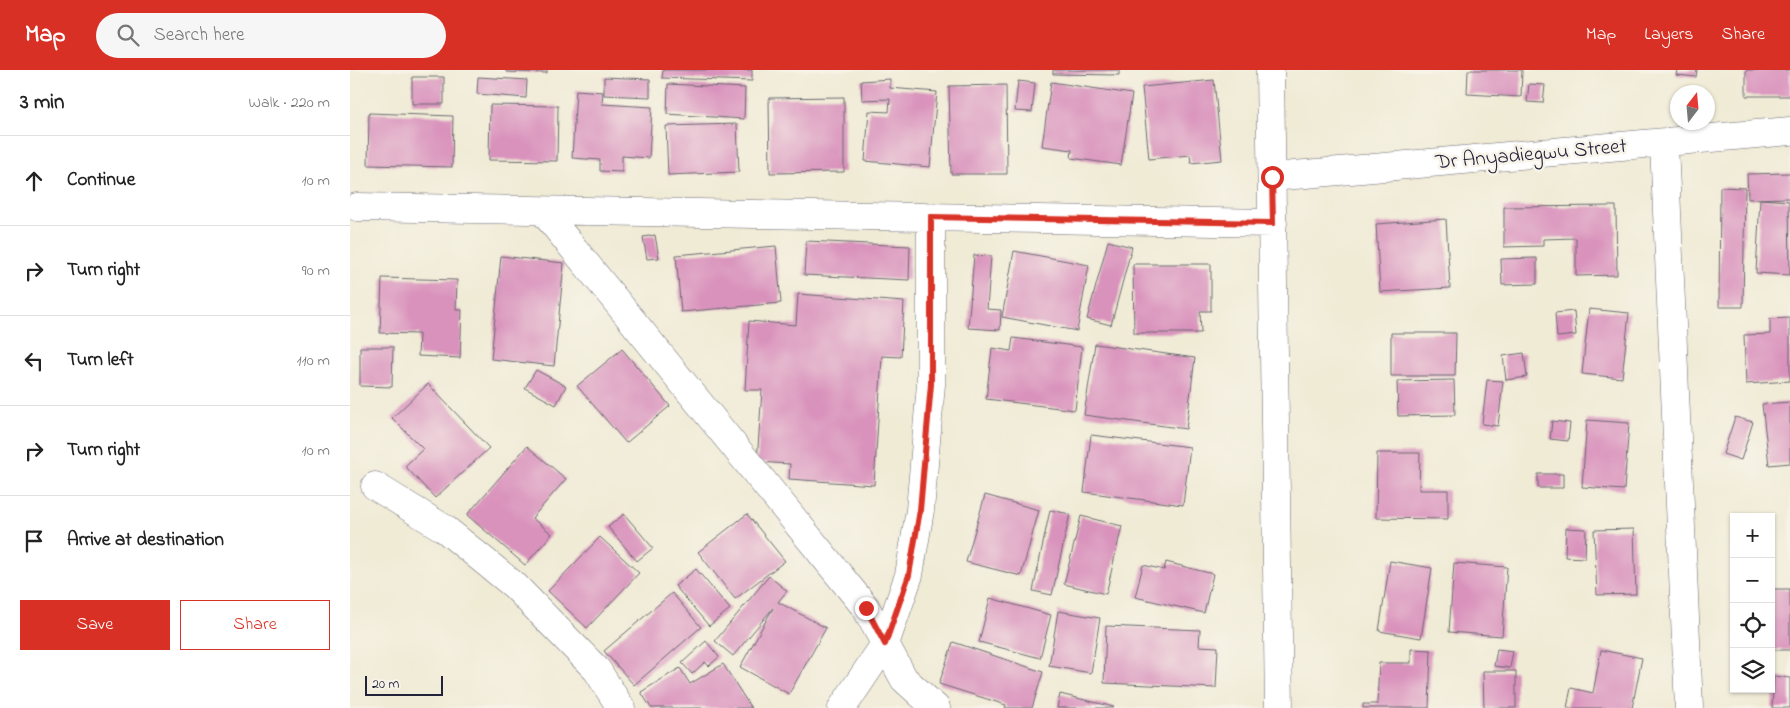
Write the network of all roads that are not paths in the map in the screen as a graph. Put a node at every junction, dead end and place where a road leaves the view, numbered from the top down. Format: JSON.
{"nodes":[{"id":1,"x":1270,"y":70,"type":"edge"},
{"id":2,"x":1790,"y":131,"type":"edge"},
{"id":3,"x":1664,"y":144,"type":"junction"},
{"id":4,"x":1272,"y":177,"type":"junction"},
{"id":5,"x":357,"y":207,"type":"dead end"},
{"id":6,"x":544,"y":211,"type":"junction"},
{"id":7,"x":931,"y":217,"type":"junction"},
{"id":8,"x":1273,"y":223,"type":"junction"},
{"id":9,"x":375,"y":486,"type":"dead end"},
{"id":10,"x":885,"y":644,"type":"junction"},
{"id":11,"x":621,"y":708,"type":"edge"},
{"id":12,"x":842,"y":708,"type":"edge"},
{"id":13,"x":936,"y":708,"type":"edge"},
{"id":14,"x":1278,"y":708,"type":"edge"},
{"id":15,"x":1689,"y":708,"type":"edge"}],
"edges":[{"from":1,"to":4,"type":"street"},
{"from":2,"to":3,"type":"street","name":"Dr Anyadiegwu Street"},
{"from":3,"to":4,"type":"street","name":"Dr Anyadiegwu Street"},
{"from":3,"to":15,"type":"street"},
{"from":4,"to":8,"type":"street"},
{"from":5,"to":6,"type":"street"},
{"from":6,"to":7,"type":"street"},
{"from":6,"to":10,"type":"street"},
{"from":7,"to":8,"type":"street"},
{"from":7,"to":10,"type":"street"},
{"from":8,"to":14,"type":"street"},
{"from":9,"to":11,"type":"street"},
{"from":10,"to":12,"type":"street"},
{"from":10,"to":13,"type":"street"}]}
